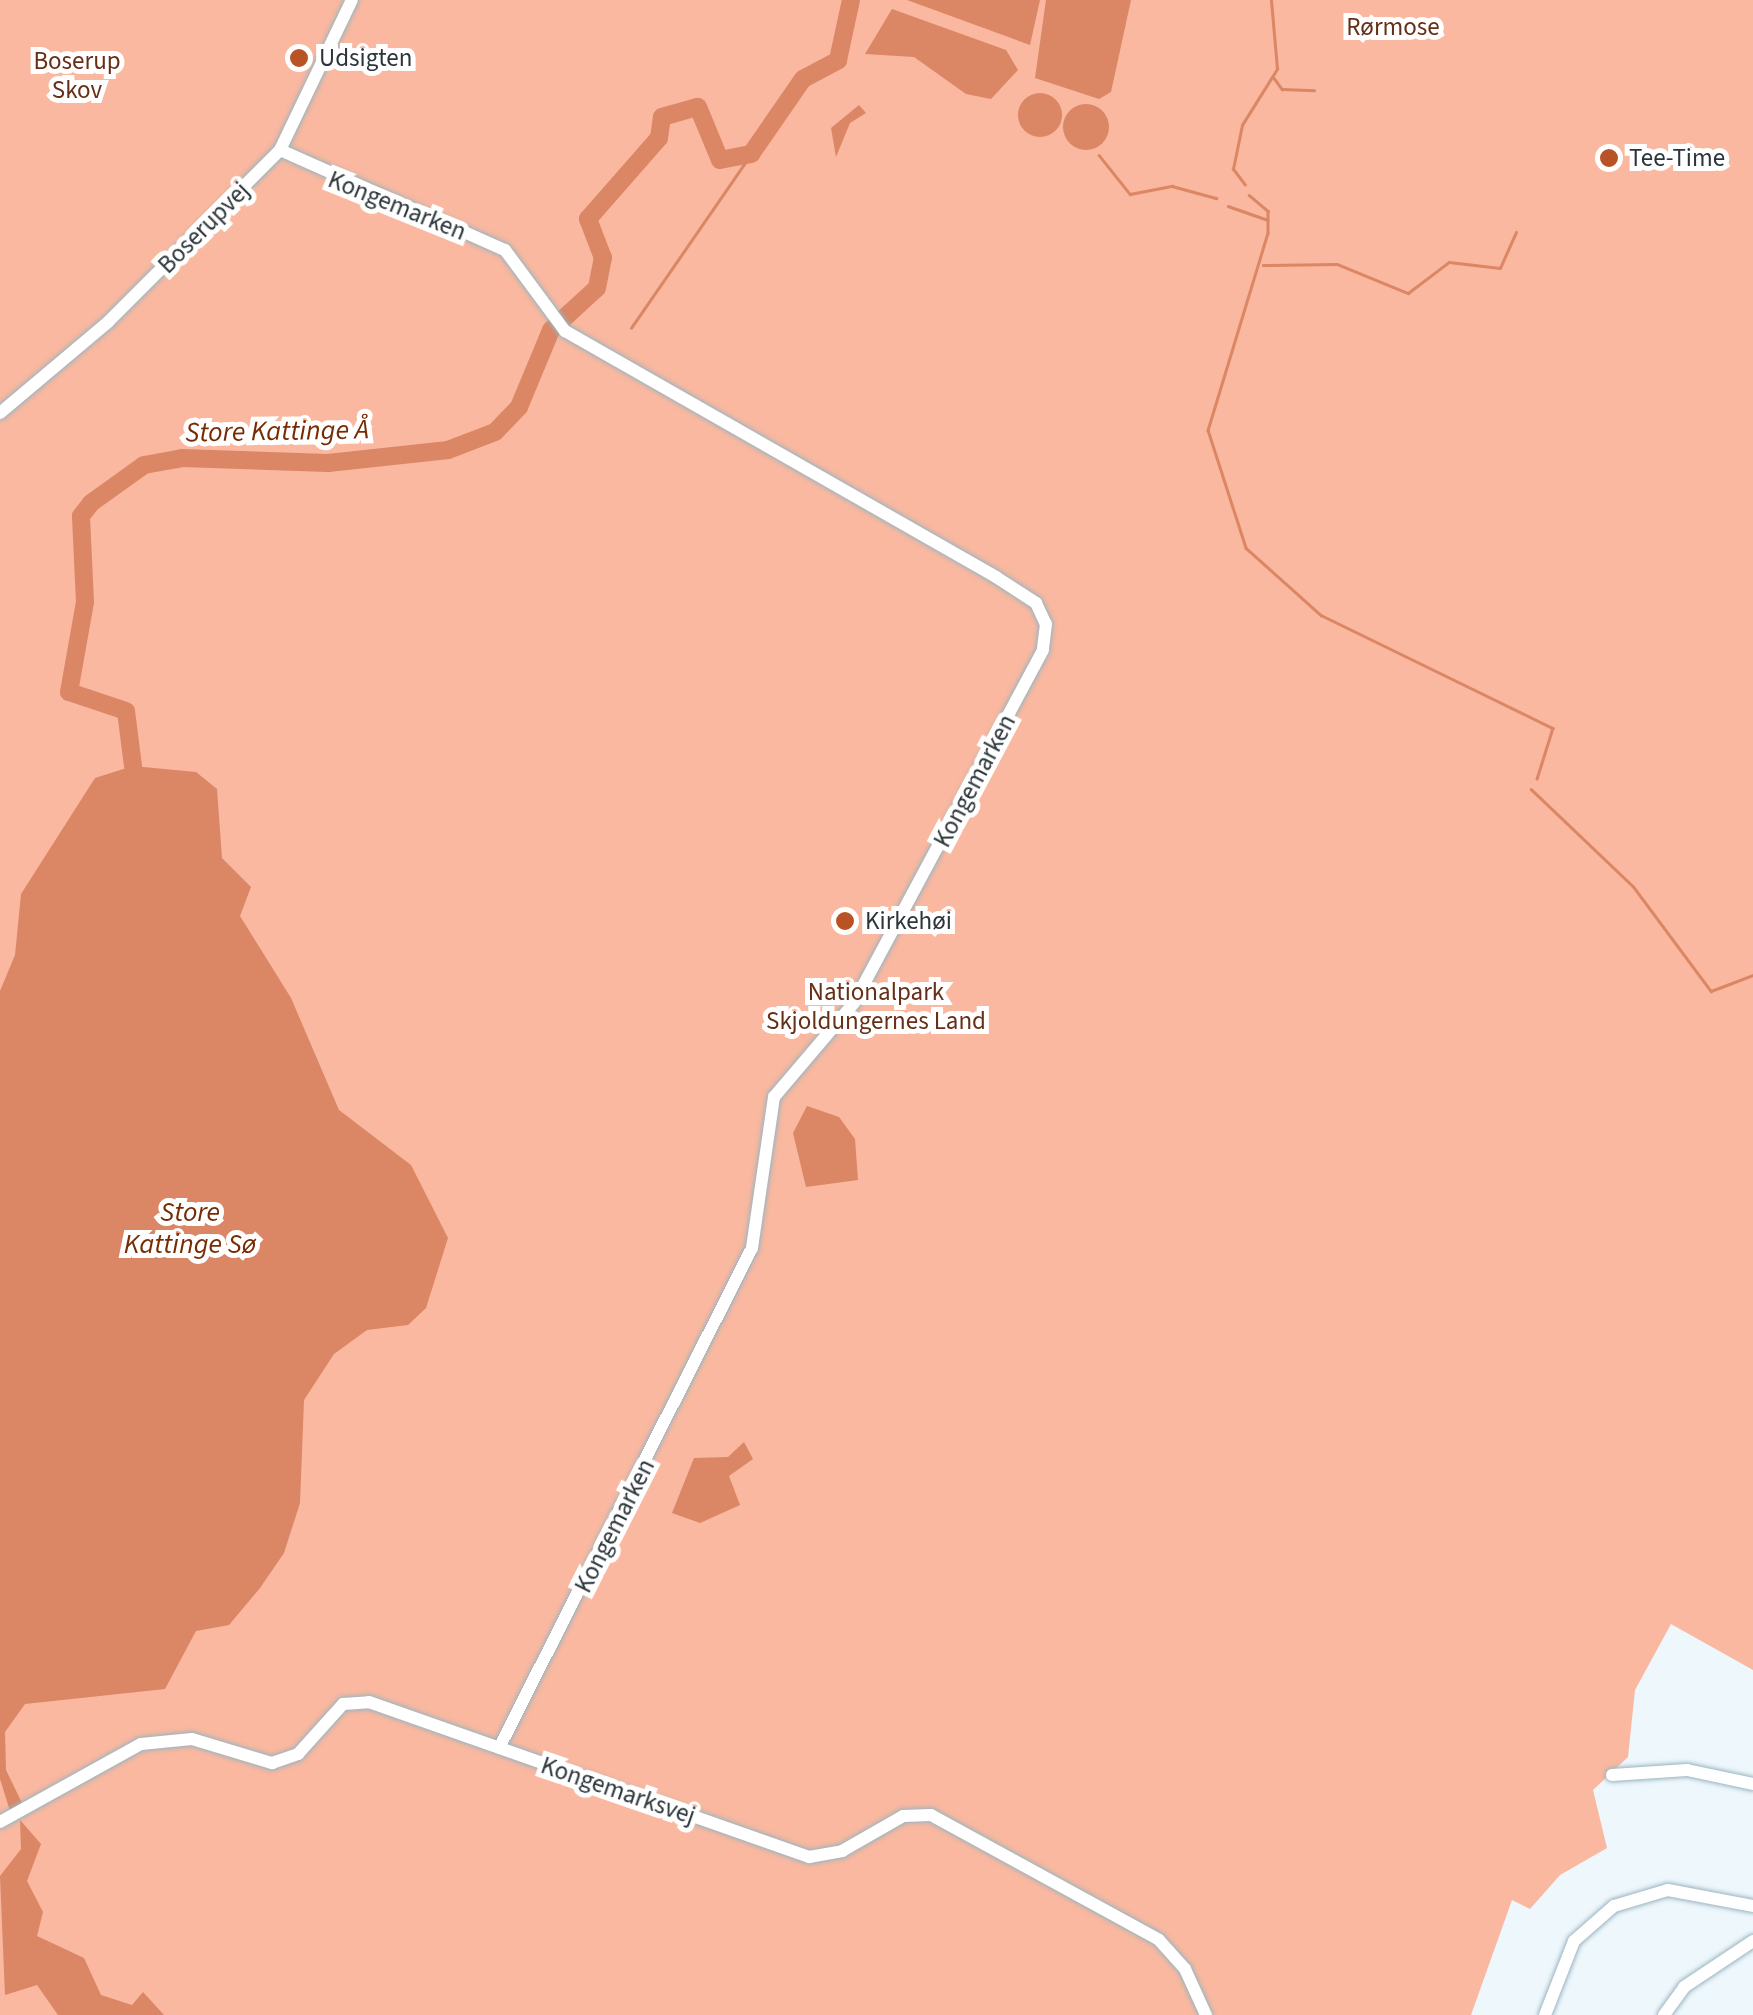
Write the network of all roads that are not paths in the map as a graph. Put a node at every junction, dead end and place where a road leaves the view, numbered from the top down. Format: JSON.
{"nodes":[{"id":1,"x":352,"y":0,"type":"edge"},
{"id":2,"x":280,"y":150,"type":"junction"},
{"id":3,"x":0,"y":413,"type":"edge"},
{"id":4,"x":499,"y":1748,"type":"junction"},
{"id":5,"x":1612,"y":1775,"type":"dead end"},
{"id":6,"x":1753,"y":1784,"type":"edge"},
{"id":7,"x":12,"y":1818,"type":"edge"},
{"id":8,"x":1753,"y":1906,"type":"edge"},
{"id":9,"x":1753,"y":1941,"type":"edge"},
{"id":10,"x":1206,"y":2015,"type":"edge"},
{"id":11,"x":1546,"y":2015,"type":"edge"},
{"id":12,"x":1664,"y":2015,"type":"edge"}],
"edges":[{"from":1,"to":2,"type":"street","name":"Boserupvej"},
{"from":2,"to":3,"type":"street","name":"Boserupvej"},
{"from":2,"to":4,"type":"street","name":"Kongemarken"},
{"from":4,"to":7,"type":"street","name":"Kongemarksvej"},
{"from":4,"to":10,"type":"street","name":"Kongemarksvej"},
{"from":5,"to":6,"type":"street"},
{"from":8,"to":11,"type":"street"},
{"from":9,"to":12,"type":"street"}]}
